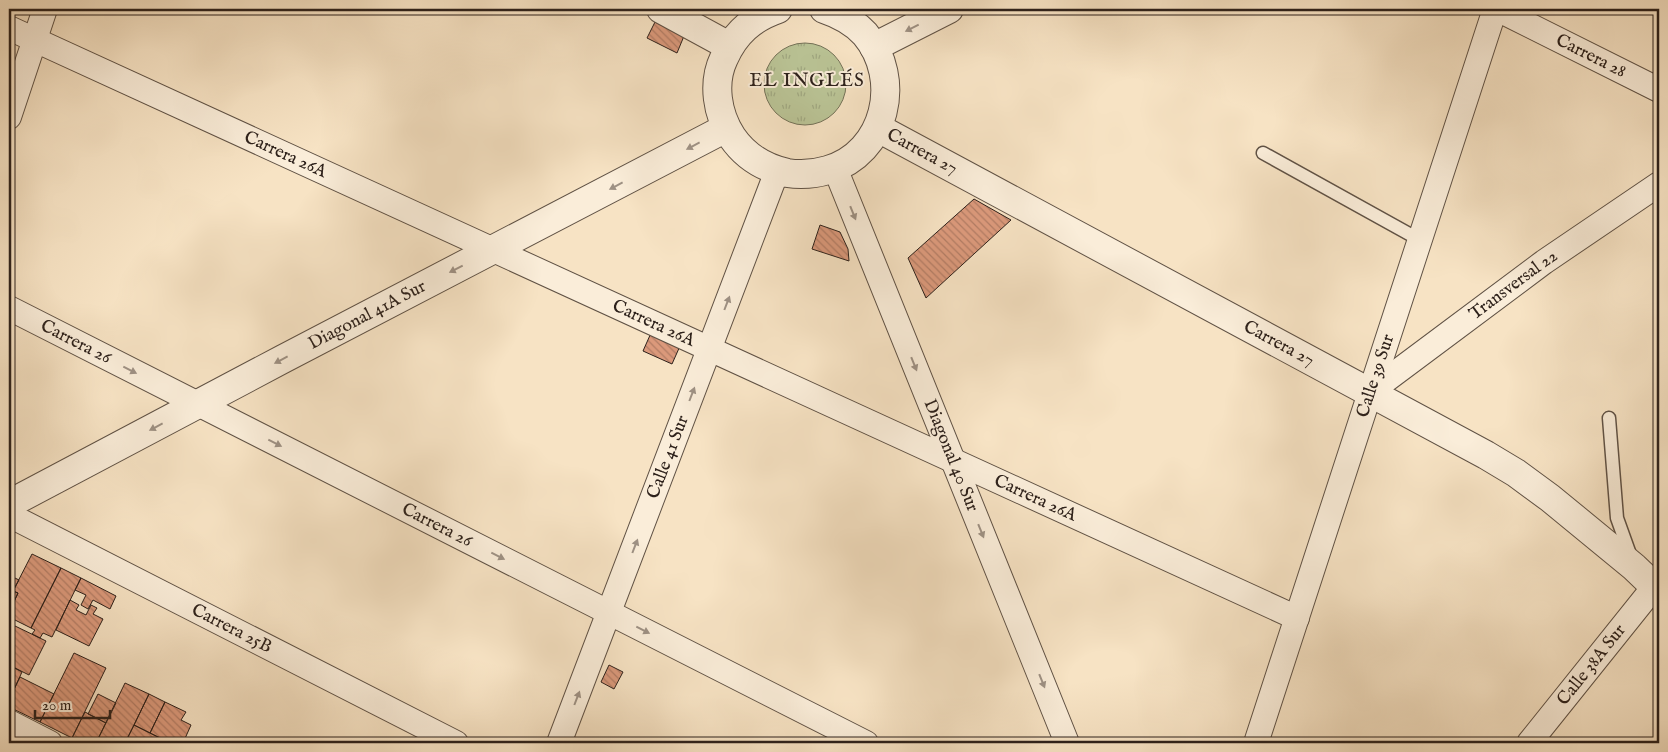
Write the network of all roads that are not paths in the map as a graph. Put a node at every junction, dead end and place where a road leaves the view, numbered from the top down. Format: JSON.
{"nodes":[{"id":1,"x":45,"y":9,"type":"edge"},
{"id":2,"x":660,"y":9,"type":"edge"},
{"id":3,"x":778,"y":9,"type":"edge"},
{"id":4,"x":949,"y":9,"type":"edge"},
{"id":5,"x":1496,"y":9,"type":"edge"},
{"id":6,"x":834,"y":10,"type":"edge"},
{"id":7,"x":9,"y":28,"type":"edge"},
{"id":8,"x":35,"y":40,"type":"junction"},
{"id":9,"x":729,"y":46,"type":"junction"},
{"id":10,"x":874,"y":47,"type":"junction"},
{"id":11,"x":1659,"y":90,"type":"edge"},
{"id":12,"x":9,"y":117,"type":"edge"},
{"id":13,"x":726,"y":128,"type":"junction"},
{"id":14,"x":878,"y":128,"type":"junction"},
{"id":15,"x":1262,"y":153,"type":"dead end"},
{"id":16,"x":835,"y":168,"type":"junction"},
{"id":17,"x":777,"y":171,"type":"junction"},
{"id":18,"x":1659,"y":184,"type":"edge"},
{"id":19,"x":1420,"y":240,"type":"junction"},
{"id":20,"x":494,"y":250,"type":"junction"},
{"id":21,"x":9,"y":308,"type":"edge"},
{"id":22,"x":709,"y":349,"type":"junction"},
{"id":23,"x":1370,"y":392,"type":"junction"},
{"id":24,"x":199,"y":405,"type":"junction"},
{"id":25,"x":1609,"y":418,"type":"dead end"},
{"id":26,"x":953,"y":461,"type":"junction"},
{"id":27,"x":9,"y":504,"type":"edge"},
{"id":28,"x":9,"y":515,"type":"edge"},
{"id":29,"x":1634,"y":567,"type":"junction"},
{"id":30,"x":1657,"y":589,"type":"edge"},
{"id":31,"x":609,"y":613,"type":"junction"},
{"id":32,"x":1297,"y":618,"type":"junction"},
{"id":33,"x":9,"y":722,"type":"edge"},
{"id":34,"x":50,"y":743,"type":"edge"},
{"id":35,"x":456,"y":743,"type":"edge"},
{"id":36,"x":559,"y":743,"type":"edge"},
{"id":37,"x":866,"y":743,"type":"edge"},
{"id":38,"x":1068,"y":743,"type":"edge"},
{"id":39,"x":1256,"y":743,"type":"edge"},
{"id":40,"x":1529,"y":743,"type":"edge"}],
"edges":[{"from":1,"to":8,"type":"street"},
{"from":2,"to":9,"type":"street"},
{"from":3,"to":9,"type":"street"},
{"from":4,"to":10,"type":"street","one_way":true},
{"from":5,"to":11,"type":"street","name":"Carrera 28"},
{"from":5,"to":19,"type":"street","name":"Calle 39 Sur"},
{"from":6,"to":10,"type":"street"},
{"from":7,"to":8,"type":"street","name":"Carrera 26A"},
{"from":8,"to":12,"type":"street"},
{"from":8,"to":20,"type":"street","name":"Carrera 26A"},
{"from":9,"to":13,"type":"street"},
{"from":10,"to":14,"type":"street"},
{"from":13,"to":17,"type":"street"},
{"from":13,"to":20,"type":"street","name":"Diagonal 41A Sur","one_way":true},
{"from":14,"to":16,"type":"street"},
{"from":14,"to":23,"type":"street","name":"Carrera 27"},
{"from":15,"to":19,"type":"lane"},
{"from":16,"to":17,"type":"street"},
{"from":16,"to":26,"type":"street","name":"Diagonal 40 Sur","one_way":true},
{"from":22,"to":17,"type":"street","name":"Calle 41 Sur","one_way":true},
{"from":18,"to":23,"type":"street","name":"Transversal 22"},
{"from":19,"to":23,"type":"street","name":"Calle 39 Sur"},
{"from":20,"to":22,"type":"street","name":"Carrera 26A"},
{"from":20,"to":24,"type":"street","name":"Diagonal 41A Sur","one_way":true},
{"from":21,"to":24,"type":"street","name":"Carrera 26","one_way":true},
{"from":22,"to":26,"type":"street","name":"Carrera 26A"},
{"from":31,"to":22,"type":"street","name":"Calle 41 Sur","one_way":true},
{"from":23,"to":29,"type":"street","name":"Carrera 27"},
{"from":23,"to":32,"type":"street","name":"Calle 39 Sur"},
{"from":24,"to":27,"type":"street","name":"Diagonal 41A Sur","one_way":true},
{"from":24,"to":31,"type":"street","name":"Carrera 26","one_way":true},
{"from":25,"to":29,"type":"lane"},
{"from":26,"to":32,"type":"street","name":"Carrera 26A"},
{"from":26,"to":38,"type":"street","name":"Diagonal 40 Sur","one_way":true},
{"from":28,"to":35,"type":"street","name":"Carrera 25B"},
{"from":29,"to":30,"type":"street","name":"Carrera 27"},
{"from":30,"to":40,"type":"street","name":"Calle 38A Sur"},
{"from":36,"to":31,"type":"street","name":"Calle 41 Sur","one_way":true},
{"from":31,"to":37,"type":"street","name":"Carrera 26","one_way":true},
{"from":32,"to":39,"type":"street","name":"Calle 39 Sur"},
{"from":33,"to":34,"type":"street"}]}
